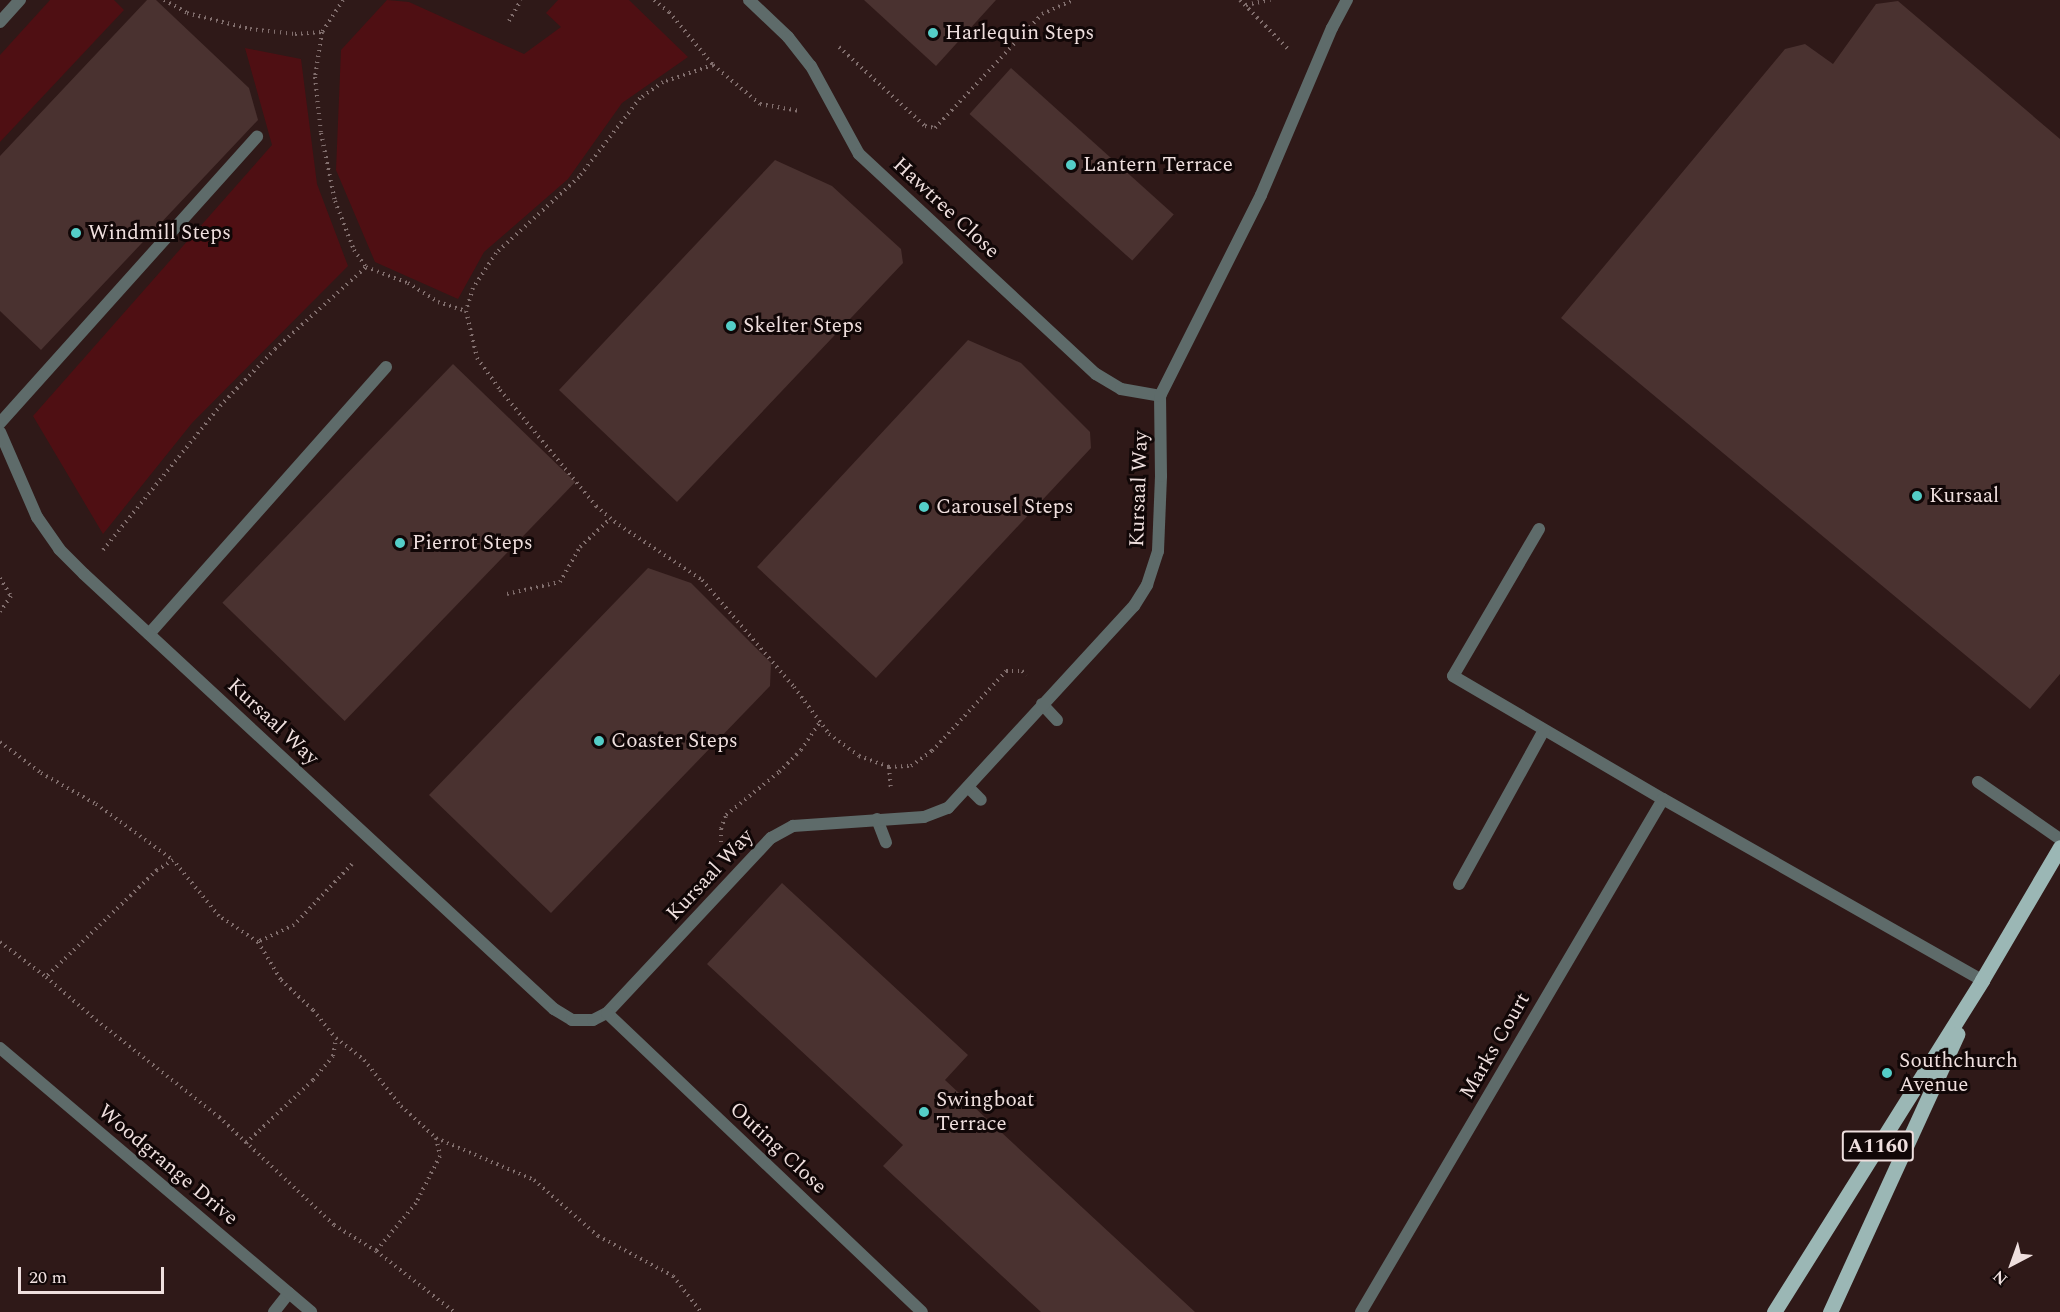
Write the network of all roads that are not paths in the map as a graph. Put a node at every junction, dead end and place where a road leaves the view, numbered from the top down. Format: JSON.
{"nodes":[{"id":1,"x":20,"y":0,"type":"edge"},
{"id":2,"x":749,"y":0,"type":"edge"},
{"id":3,"x":1347,"y":0,"type":"edge"},
{"id":4,"x":0,"y":22,"type":"edge"},
{"id":5,"x":257,"y":137,"type":"dead end"},
{"id":6,"x":386,"y":367,"type":"dead end"},
{"id":7,"x":1160,"y":396,"type":"junction"},
{"id":8,"x":0,"y":423,"type":"edge"},
{"id":9,"x":0,"y":432,"type":"edge"},
{"id":10,"x":1539,"y":529,"type":"dead end"},
{"id":11,"x":149,"y":634,"type":"junction"},
{"id":12,"x":1042,"y":704,"type":"junction"},
{"id":13,"x":1057,"y":720,"type":"dead end"},
{"id":14,"x":1544,"y":730,"type":"junction"},
{"id":15,"x":1978,"y":782,"type":"dead end"},
{"id":16,"x":968,"y":787,"type":"junction"},
{"id":17,"x":981,"y":800,"type":"dead end"},
{"id":18,"x":1663,"y":800,"type":"junction"},
{"id":19,"x":877,"y":819,"type":"junction"},
{"id":20,"x":2060,"y":839,"type":"edge"},
{"id":21,"x":886,"y":842,"type":"dead end"},
{"id":22,"x":2060,"y":847,"type":"edge"},
{"id":23,"x":1459,"y":884,"type":"dead end"},
{"id":24,"x":1982,"y":980,"type":"junction"},
{"id":25,"x":607,"y":1013,"type":"junction"},
{"id":26,"x":0,"y":1048,"type":"edge"},
{"id":27,"x":289,"y":1293,"type":"junction"},
{"id":28,"x":273,"y":1312,"type":"edge"},
{"id":29,"x":311,"y":1312,"type":"edge"},
{"id":30,"x":922,"y":1312,"type":"edge"},
{"id":31,"x":1361,"y":1312,"type":"edge"},
{"id":32,"x":1774,"y":1312,"type":"edge"},
{"id":33,"x":1830,"y":1312,"type":"edge"}],
"edges":[{"from":1,"to":4,"type":"street"},
{"from":2,"to":7,"type":"street","name":"Hawtree Close"},
{"from":3,"to":7,"type":"street","name":"Kursaal Way"},
{"from":5,"to":8,"type":"street"},
{"from":6,"to":11,"type":"street"},
{"from":7,"to":12,"type":"street","name":"Kursaal Way"},
{"from":9,"to":11,"type":"street","name":"Kursaal Way"},
{"from":10,"to":14,"type":"street"},
{"from":11,"to":25,"type":"street","name":"Kursaal Way"},
{"from":12,"to":13,"type":"street"},
{"from":12,"to":16,"type":"street","name":"Kursaal Way"},
{"from":14,"to":18,"type":"street"},
{"from":14,"to":23,"type":"street"},
{"from":15,"to":20,"type":"street"},
{"from":16,"to":17,"type":"street"},
{"from":16,"to":19,"type":"street","name":"Kursaal Way"},
{"from":18,"to":24,"type":"street"},
{"from":18,"to":31,"type":"street","name":"Marks Court"},
{"from":19,"to":21,"type":"street"},
{"from":19,"to":25,"type":"street","name":"Kursaal Way"},
{"from":22,"to":24,"type":"main road","number":"A1160"},
{"from":24,"to":32,"type":"main road","number":"A1160"},
{"from":24,"to":33,"type":"main road","number":"A1160"},
{"from":25,"to":30,"type":"street","name":"Outing Close"},
{"from":26,"to":27,"type":"street","name":"Woodgrange Drive"},
{"from":27,"to":28,"type":"street"},
{"from":27,"to":29,"type":"street","name":"Woodgrange Drive"}]}
